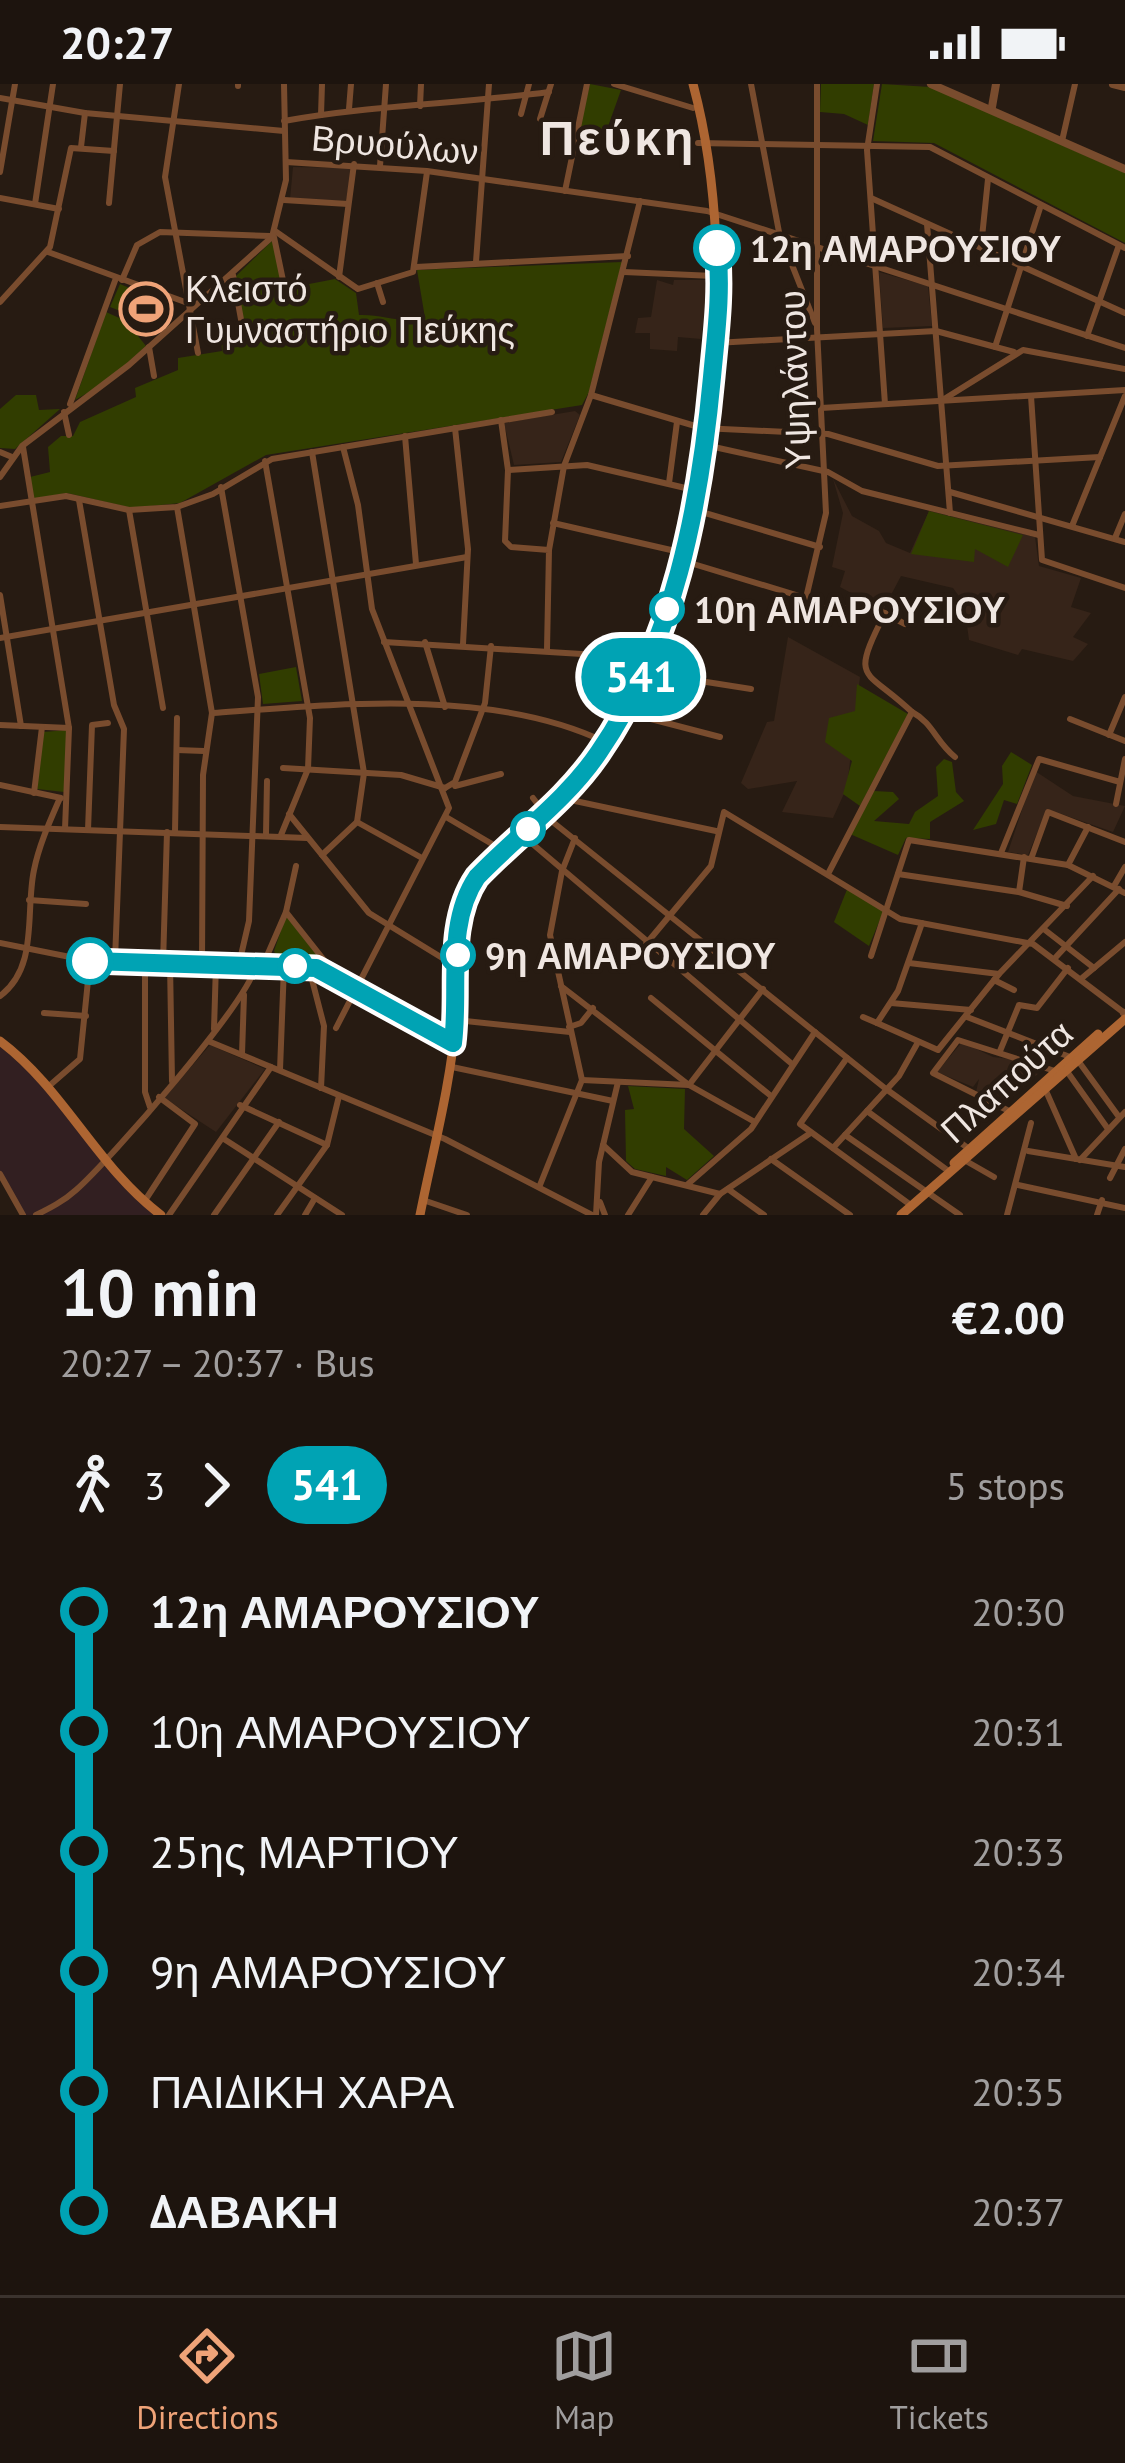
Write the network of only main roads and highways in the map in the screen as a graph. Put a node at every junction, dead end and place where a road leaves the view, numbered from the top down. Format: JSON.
{"nodes":[{"id":1,"x":690,"y":84,"type":"edge"},
{"id":2,"x":701,"y":143,"type":"junction"},
{"id":3,"x":710,"y":212,"type":"junction"},
{"id":4,"x":705,"y":429,"type":"junction"},
{"id":5,"x":681,"y":556,"type":"junction"},
{"id":6,"x":1125,"y":1014,"type":"edge"},
{"id":7,"x":0,"y":1040,"type":"edge"},
{"id":8,"x":1044,"y":1085,"type":"junction"},
{"id":9,"x":1002,"y":1124,"type":"junction"},
{"id":10,"x":970,"y":1154,"type":"junction"},
{"id":11,"x":926,"y":1193,"type":"junction"},
{"id":12,"x":165,"y":1215,"type":"edge"},
{"id":13,"x":420,"y":1215,"type":"edge"},
{"id":14,"x":902,"y":1215,"type":"edge"}],
"edges":[{"from":1,"to":2,"type":"main road"},
{"from":1,"to":2,"type":"main road"},
{"from":2,"to":3,"type":"main road"},
{"from":3,"to":4,"type":"main road"},
{"from":3,"to":4,"type":"main road"},
{"from":4,"to":5,"type":"main road"},
{"from":4,"to":5,"type":"main road"},
{"from":5,"to":13,"type":"main road"},
{"from":6,"to":8,"type":"main road","name":"Πλαπούτα"},
{"from":7,"to":12,"type":"main road"},
{"from":8,"to":9,"type":"main road","name":"Πλαπούτα"},
{"from":8,"to":9,"type":"main road","name":"Πλαπούτα"},
{"from":9,"to":10,"type":"main road","name":"Πλαπούτα"},
{"from":10,"to":11,"type":"main road","name":"Πλαπούτα"},
{"from":10,"to":11,"type":"main road","name":"Πλαπούτα"},
{"from":11,"to":14,"type":"main road","name":"Πλαπούτα"}]}
